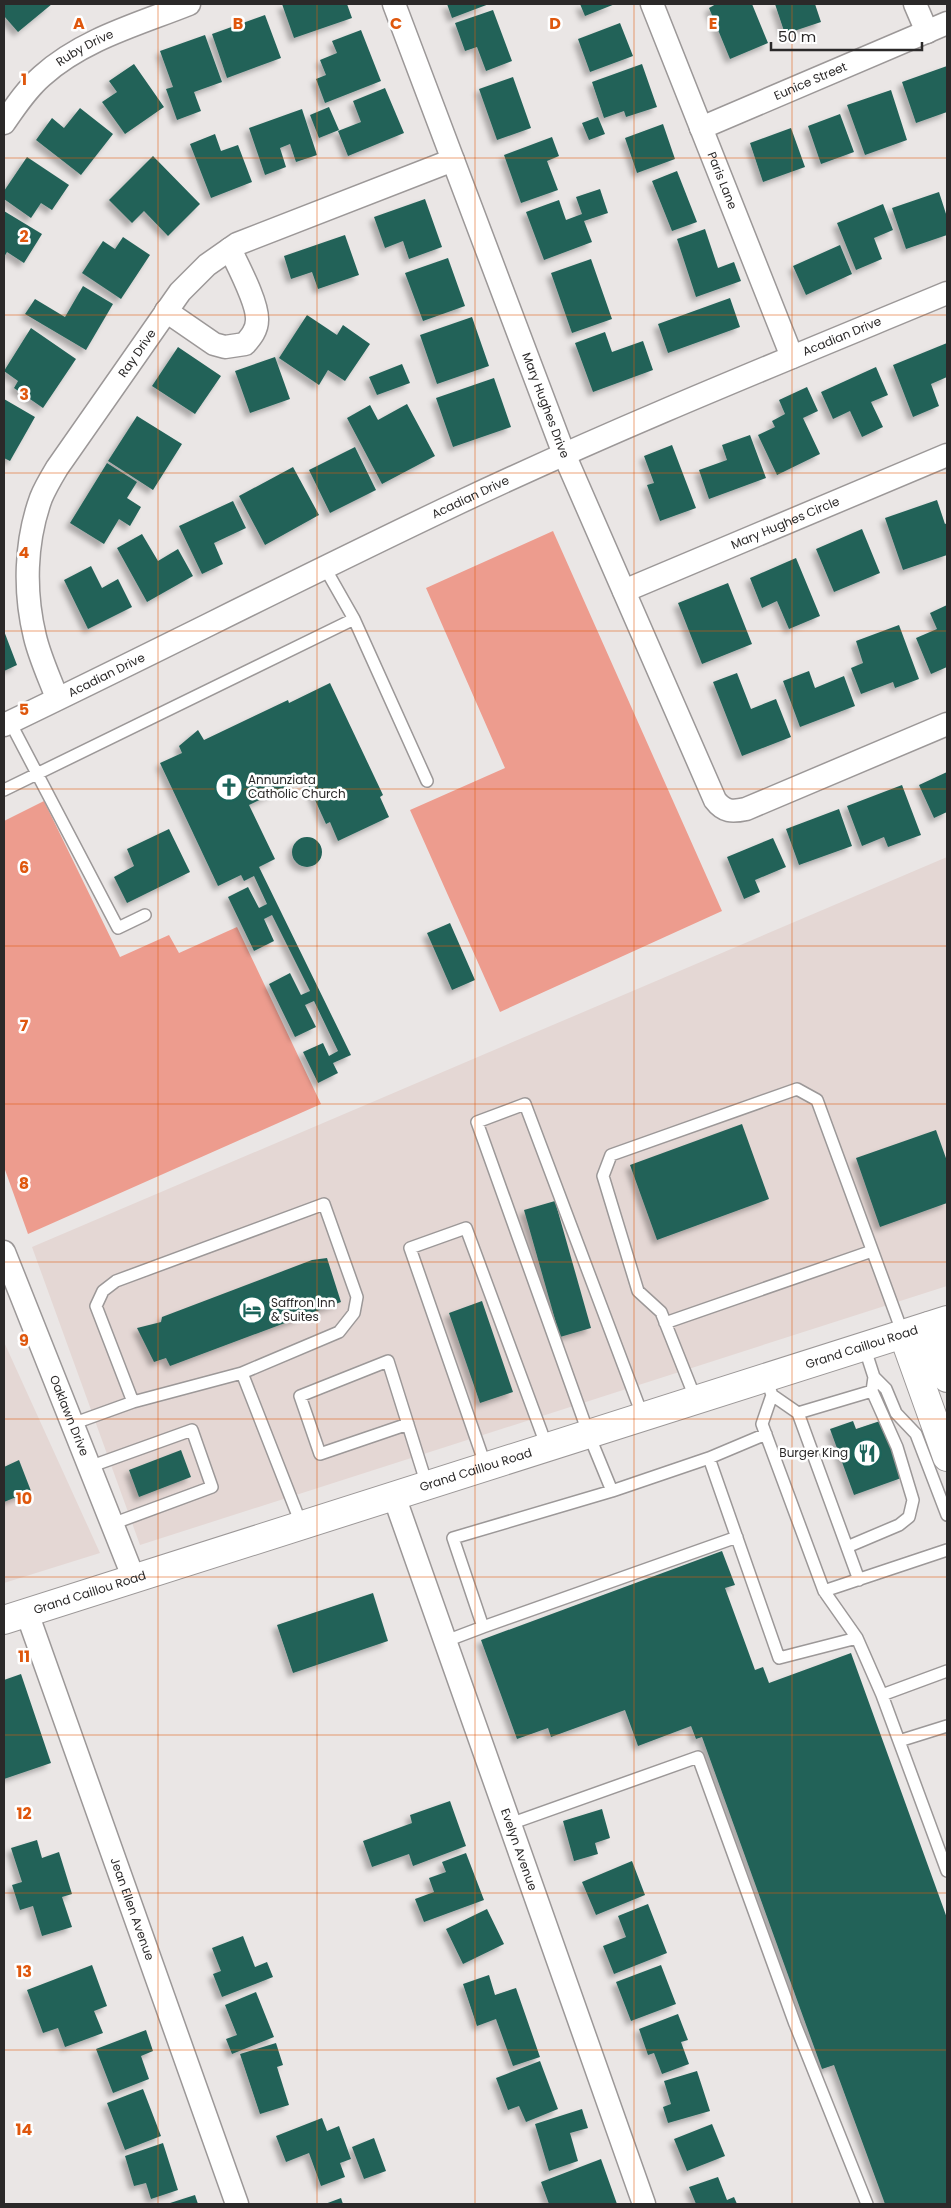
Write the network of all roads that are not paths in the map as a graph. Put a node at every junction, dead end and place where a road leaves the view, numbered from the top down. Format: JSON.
{"nodes":[{"id":1,"x":190,"y":4,"type":"edge"},
{"id":2,"x":394,"y":4,"type":"edge"},
{"id":3,"x":652,"y":4,"type":"edge"},
{"id":4,"x":915,"y":4,"type":"edge"},
{"id":5,"x":937,"y":28,"type":"edge"},
{"id":6,"x":4,"y":123,"type":"edge"},
{"id":7,"x":701,"y":128,"type":"junction"},
{"id":8,"x":453,"y":160,"type":"junction"},
{"id":9,"x":230,"y":249,"type":"junction"},
{"id":10,"x":947,"y":293,"type":"edge"},
{"id":11,"x":166,"y":311,"type":"junction"},
{"id":12,"x":792,"y":357,"type":"junction"},
{"id":13,"x":564,"y":454,"type":"junction"},
{"id":14,"x":947,"y":454,"type":"edge"},
{"id":15,"x":325,"y":568,"type":"junction"},
{"id":16,"x":624,"y":591,"type":"junction"},
{"id":17,"x":354,"y":619,"type":"junction"},
{"id":18,"x":57,"y":698,"type":"junction"},
{"id":19,"x":7,"y":723,"type":"edge"},
{"id":20,"x":947,"y":724,"type":"edge"},
{"id":21,"x":38,"y":774,"type":"junction"},
{"id":22,"x":427,"y":781,"type":"dead end"},
{"id":23,"x":4,"y":790,"type":"edge"},
{"id":24,"x":145,"y":915,"type":"dead end"},
{"id":25,"x":872,"y":1250,"type":"junction"},
{"id":26,"x":4,"y":1252,"type":"edge"},
{"id":27,"x":665,"y":1323,"type":"junction"},
{"id":28,"x":938,"y":1323,"type":"edge"},
{"id":29,"x":903,"y":1334,"type":"junction"},
{"id":30,"x":864,"y":1346,"type":"junction"},
{"id":31,"x":242,"y":1373,"type":"junction"},
{"id":32,"x":874,"y":1377,"type":"junction"},
{"id":33,"x":947,"y":1378,"type":"edge"},
{"id":34,"x":769,"y":1387,"type":"junction"},
{"id":35,"x":872,"y":1391,"type":"junction"},
{"id":36,"x":696,"y":1400,"type":"junction"},
{"id":37,"x":134,"y":1402,"type":"junction"},
{"id":38,"x":798,"y":1413,"type":"junction"},
{"id":39,"x":643,"y":1417,"type":"junction"},
{"id":40,"x":72,"y":1424,"type":"junction"},
{"id":41,"x":408,"y":1424,"type":"junction"},
{"id":42,"x":926,"y":1430,"type":"junction"},
{"id":43,"x":766,"y":1434,"type":"junction"},
{"id":44,"x":589,"y":1435,"type":"junction"},
{"id":45,"x":547,"y":1447,"type":"junction"},
{"id":46,"x":947,"y":1457,"type":"edge"},
{"id":47,"x":709,"y":1458,"type":"junction"},
{"id":48,"x":89,"y":1467,"type":"junction"},
{"id":49,"x":486,"y":1467,"type":"junction"},
{"id":50,"x":427,"y":1485,"type":"junction"},
{"id":51,"x":612,"y":1491,"type":"junction"},
{"id":52,"x":394,"y":1496,"type":"junction"},
{"id":53,"x":947,"y":1515,"type":"edge"},
{"id":54,"x":112,"y":1524,"type":"junction"},
{"id":55,"x":302,"y":1526,"type":"junction"},
{"id":56,"x":737,"y":1537,"type":"junction"},
{"id":57,"x":847,"y":1547,"type":"junction"},
{"id":58,"x":947,"y":1550,"type":"edge"},
{"id":59,"x":134,"y":1579,"type":"junction"},
{"id":60,"x":859,"y":1580,"type":"junction"},
{"id":61,"x":824,"y":1591,"type":"junction"},
{"id":62,"x":16,"y":1616,"type":"edge"},
{"id":63,"x":483,"y":1626,"type":"junction"},
{"id":64,"x":857,"y":1638,"type":"junction"},
{"id":65,"x":446,"y":1641,"type":"junction"},
{"id":66,"x":947,"y":1671,"type":"edge"},
{"id":67,"x":882,"y":1695,"type":"junction"},
{"id":68,"x":947,"y":1726,"type":"edge"},
{"id":69,"x":899,"y":1741,"type":"junction"},
{"id":70,"x":510,"y":1824,"type":"junction"},
{"id":71,"x":947,"y":1871,"type":"edge"},
{"id":72,"x":237,"y":2204,"type":"edge"},
{"id":73,"x":644,"y":2204,"type":"edge"},
{"id":74,"x":867,"y":2204,"type":"edge"}],
"edges":[{"from":1,"to":6,"type":"street","name":"Ruby Drive"},
{"from":2,"to":8,"type":"street","name":"Mary Hughes Drive"},
{"from":3,"to":7,"type":"street","name":"Paris Lane"},
{"from":4,"to":5,"type":"street"},
{"from":5,"to":7,"type":"street","name":"Eunice Street"},
{"from":7,"to":12,"type":"street","name":"Paris Lane"},
{"from":8,"to":9,"type":"street","name":"Ray Drive"},
{"from":8,"to":13,"type":"street","name":"Mary Hughes Drive"},
{"from":9,"to":11,"type":"street","name":"Ray Drive"},
{"from":9,"to":11,"type":"street"},
{"from":10,"to":12,"type":"street","name":"Acadian Drive"},
{"from":11,"to":18,"type":"street","name":"Ray Drive"},
{"from":12,"to":13,"type":"street","name":"Acadian Drive"},
{"from":13,"to":15,"type":"street","name":"Acadian Drive"},
{"from":13,"to":16,"type":"street","name":"Mary Hughes Drive"},
{"from":14,"to":16,"type":"street","name":"Mary Hughes Circle"},
{"from":15,"to":17,"type":"lane"},
{"from":15,"to":18,"type":"street","name":"Acadian Drive"},
{"from":16,"to":20,"type":"street","name":"Mary Hughes Drive"},
{"from":17,"to":21,"type":"lane"},
{"from":17,"to":22,"type":"lane"},
{"from":18,"to":19,"type":"street","name":"Acadian Drive"},
{"from":19,"to":21,"type":"lane"},
{"from":21,"to":23,"type":"lane"},
{"from":21,"to":24,"type":"lane"},
{"from":25,"to":27,"type":"lane"},
{"from":25,"to":27,"type":"lane"},
{"from":25,"to":29,"type":"lane"},
{"from":26,"to":40,"type":"street","name":"Oaklawn Drive"},
{"from":27,"to":36,"type":"lane"},
{"from":28,"to":29,"type":"main road","name":"Grand Caillou Road"},
{"from":28,"to":33,"type":"main road"},
{"from":29,"to":30,"type":"main road","name":"Grand Caillou Road"},
{"from":29,"to":42,"type":"main road"},
{"from":30,"to":32,"type":"lane"},
{"from":30,"to":34,"type":"main road","name":"Grand Caillou Road"},
{"from":31,"to":37,"type":"lane"},
{"from":31,"to":37,"type":"lane"},
{"from":31,"to":55,"type":"lane"},
{"from":32,"to":35,"type":"lane"},
{"from":32,"to":42,"type":"lane"},
{"from":34,"to":36,"type":"main road","name":"Grand Caillou Road"},
{"from":34,"to":38,"type":"lane"},
{"from":34,"to":43,"type":"lane"},
{"from":35,"to":38,"type":"lane"},
{"from":35,"to":57,"type":"lane"},
{"from":36,"to":39,"type":"main road","name":"Grand Caillou Road"},
{"from":37,"to":40,"type":"lane"},
{"from":38,"to":57,"type":"lane"},
{"from":39,"to":44,"type":"main road","name":"Grand Caillou Road"},
{"from":39,"to":44,"type":"lane"},
{"from":40,"to":48,"type":"street","name":"Oaklawn Drive"},
{"from":41,"to":41,"type":"lane"},
{"from":41,"to":50,"type":"lane"},
{"from":42,"to":46,"type":"main road"},
{"from":42,"to":53,"type":"lane"},
{"from":43,"to":47,"type":"lane"},
{"from":43,"to":61,"type":"lane"},
{"from":44,"to":45,"type":"main road","name":"Grand Caillou Road"},
{"from":44,"to":51,"type":"lane"},
{"from":45,"to":49,"type":"main road","name":"Grand Caillou Road"},
{"from":45,"to":49,"type":"lane"},
{"from":47,"to":51,"type":"lane"},
{"from":47,"to":56,"type":"lane"},
{"from":48,"to":54,"type":"street","name":"Oaklawn Drive"},
{"from":48,"to":54,"type":"lane"},
{"from":49,"to":50,"type":"main road","name":"Grand Caillou Road"},
{"from":50,"to":52,"type":"main road","name":"Grand Caillou Road"},
{"from":51,"to":63,"type":"lane"},
{"from":52,"to":55,"type":"main road","name":"Grand Caillou Road"},
{"from":52,"to":65,"type":"street","name":"Evelyn Avenue"},
{"from":54,"to":59,"type":"street","name":"Oaklawn Drive"},
{"from":55,"to":59,"type":"main road","name":"Grand Caillou Road"},
{"from":56,"to":63,"type":"lane"},
{"from":56,"to":64,"type":"lane"},
{"from":57,"to":60,"type":"lane"},
{"from":58,"to":60,"type":"lane"},
{"from":59,"to":62,"type":"main road","name":"Grand Caillou Road"},
{"from":60,"to":61,"type":"lane"},
{"from":61,"to":64,"type":"lane"},
{"from":62,"to":72,"type":"street","name":"Jean Ellen Avenue"},
{"from":63,"to":65,"type":"lane"},
{"from":64,"to":67,"type":"lane"},
{"from":65,"to":70,"type":"street","name":"Evelyn Avenue"},
{"from":66,"to":67,"type":"lane"},
{"from":67,"to":69,"type":"lane"},
{"from":68,"to":69,"type":"lane"},
{"from":69,"to":71,"type":"lane"},
{"from":70,"to":73,"type":"street","name":"Evelyn Avenue"},
{"from":70,"to":74,"type":"lane"}]}
